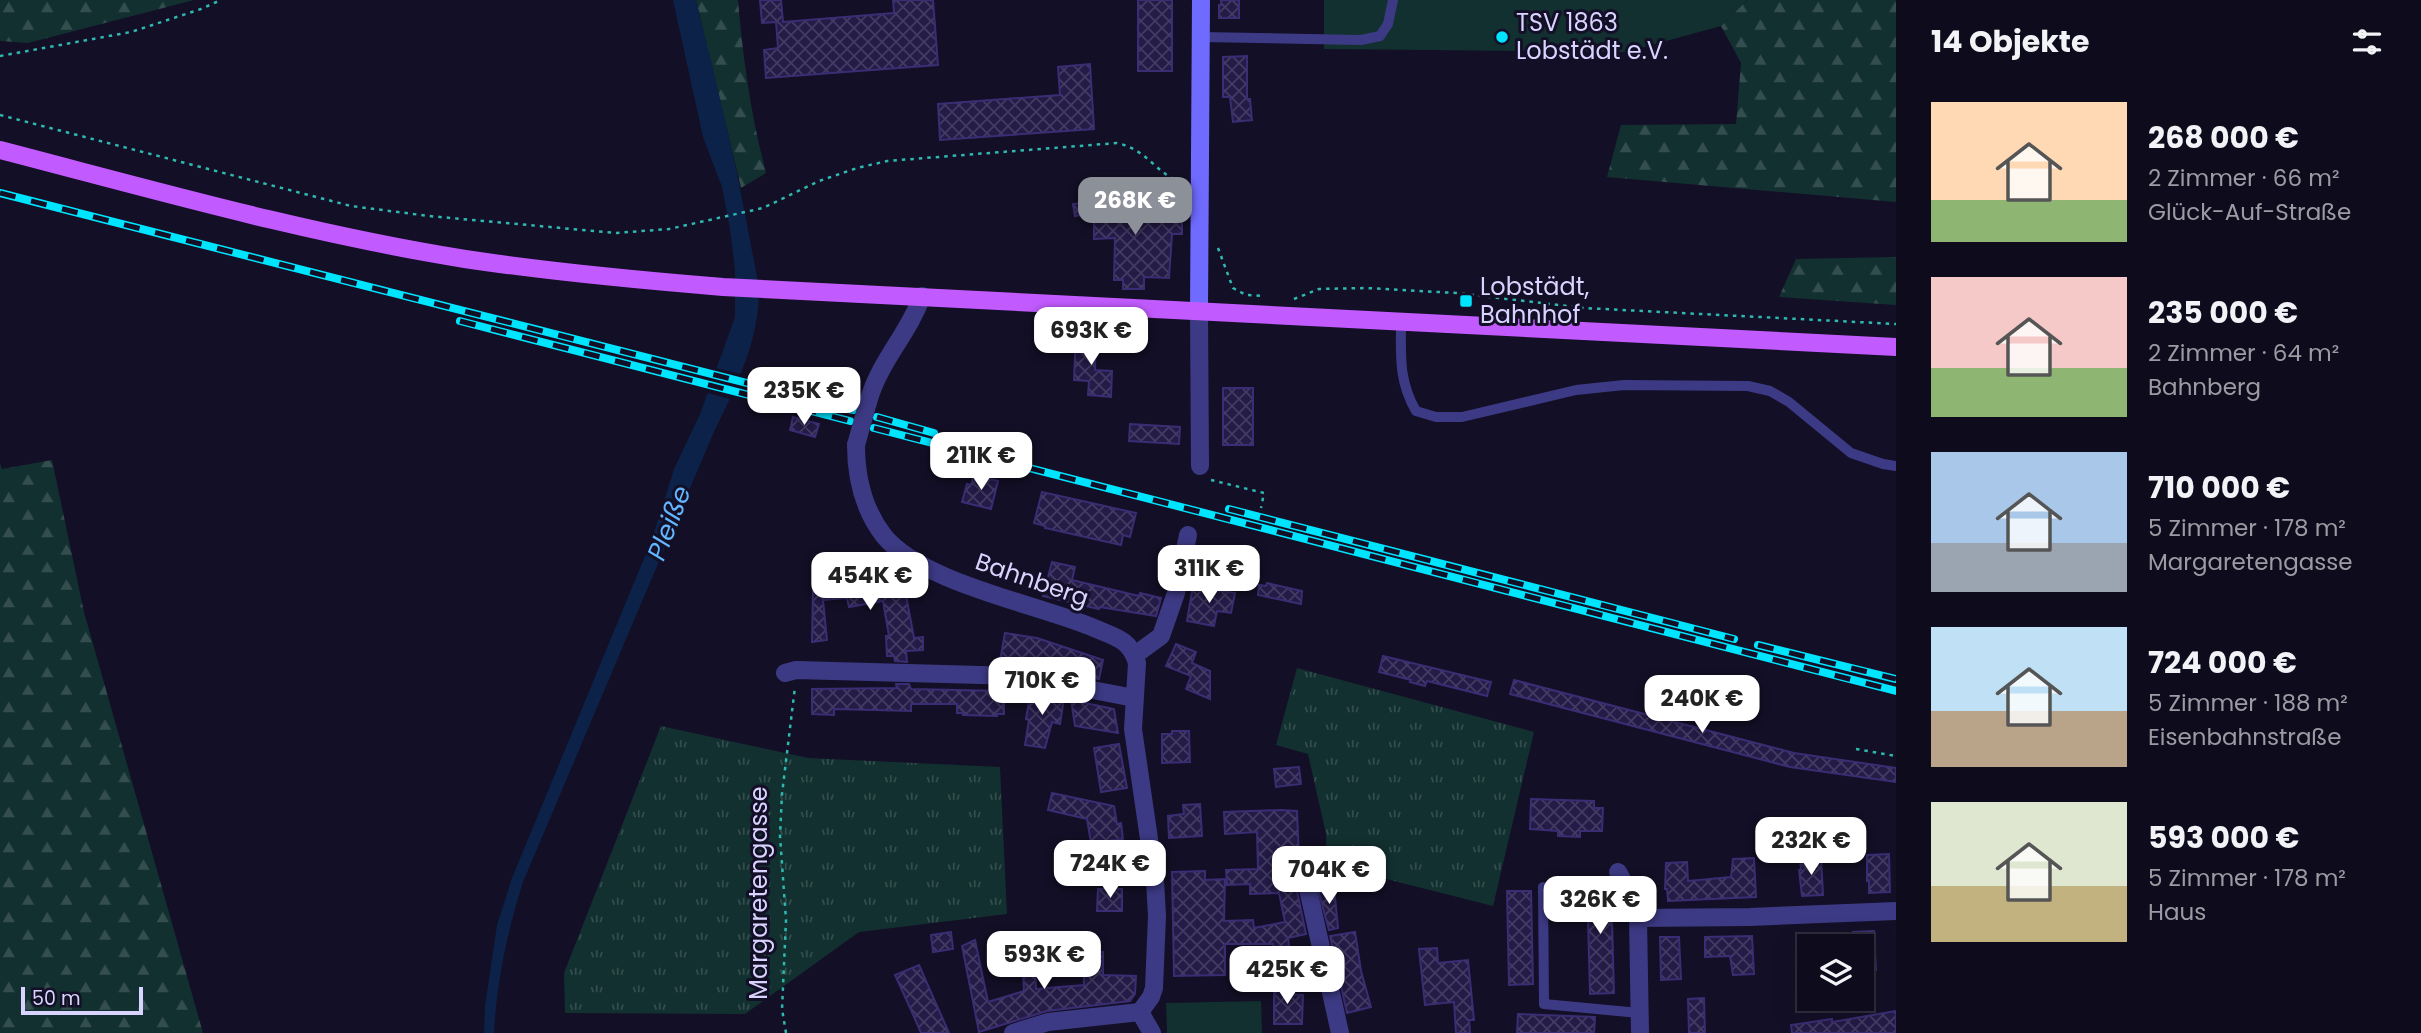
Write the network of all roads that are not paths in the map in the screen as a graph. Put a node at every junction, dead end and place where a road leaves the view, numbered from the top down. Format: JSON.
{"nodes":[{"id":1,"x":1201,"y":0,"type":"edge"},
{"id":2,"x":1393,"y":0,"type":"edge"},
{"id":3,"x":1201,"y":37,"type":"junction"},
{"id":4,"x":0,"y":150,"type":"edge"},
{"id":5,"x":922,"y":296,"type":"junction"},
{"id":6,"x":1199,"y":310,"type":"junction"},
{"id":7,"x":1401,"y":320,"type":"junction"},
{"id":8,"x":1896,"y":346,"type":"edge"},
{"id":9,"x":1896,"y":466,"type":"edge"},
{"id":10,"x":1205,"y":473,"type":"road end"},
{"id":11,"x":1188,"y":535,"type":"dead end"},
{"id":12,"x":1135,"y":655,"type":"junction"},
{"id":13,"x":791,"y":671,"type":"road end"},
{"id":14,"x":1134,"y":698,"type":"junction"},
{"id":15,"x":1618,"y":872,"type":"dead end"},
{"id":16,"x":1544,"y":887,"type":"dead end"},
{"id":17,"x":1308,"y":889,"type":"dead end"},
{"id":18,"x":1896,"y":911,"type":"edge"},
{"id":19,"x":1638,"y":918,"type":"junction"},
{"id":20,"x":1140,"y":1012,"type":"junction"},
{"id":21,"x":1639,"y":1013,"type":"junction"},
{"id":22,"x":1013,"y":1033,"type":"edge"},
{"id":23,"x":1152,"y":1033,"type":"edge"},
{"id":24,"x":1340,"y":1033,"type":"edge"},
{"id":25,"x":1640,"y":1033,"type":"edge"}],
"edges":[{"from":1,"to":3,"type":"main road"},
{"from":2,"to":3,"type":"lane"},
{"from":3,"to":6,"type":"main road"},
{"from":4,"to":5,"type":"main road"},
{"from":5,"to":6,"type":"main road"},
{"from":5,"to":12,"type":"street","name":"Bahnberg","bridge":true},
{"from":6,"to":7,"type":"main road"},
{"from":6,"to":10,"type":"street"},
{"from":7,"to":8,"type":"main road"},
{"from":7,"to":9,"type":"lane"},
{"from":11,"to":12,"type":"street"},
{"from":12,"to":14,"type":"street"},
{"from":13,"to":14,"type":"street"},
{"from":14,"to":20,"type":"street"},
{"from":15,"to":19,"type":"street"},
{"from":16,"to":21,"type":"lane"},
{"from":17,"to":24,"type":"street"},
{"from":18,"to":19,"type":"street"},
{"from":19,"to":21,"type":"street"},
{"from":20,"to":22,"type":"street"},
{"from":20,"to":23,"type":"street"},
{"from":21,"to":25,"type":"street"}]}
